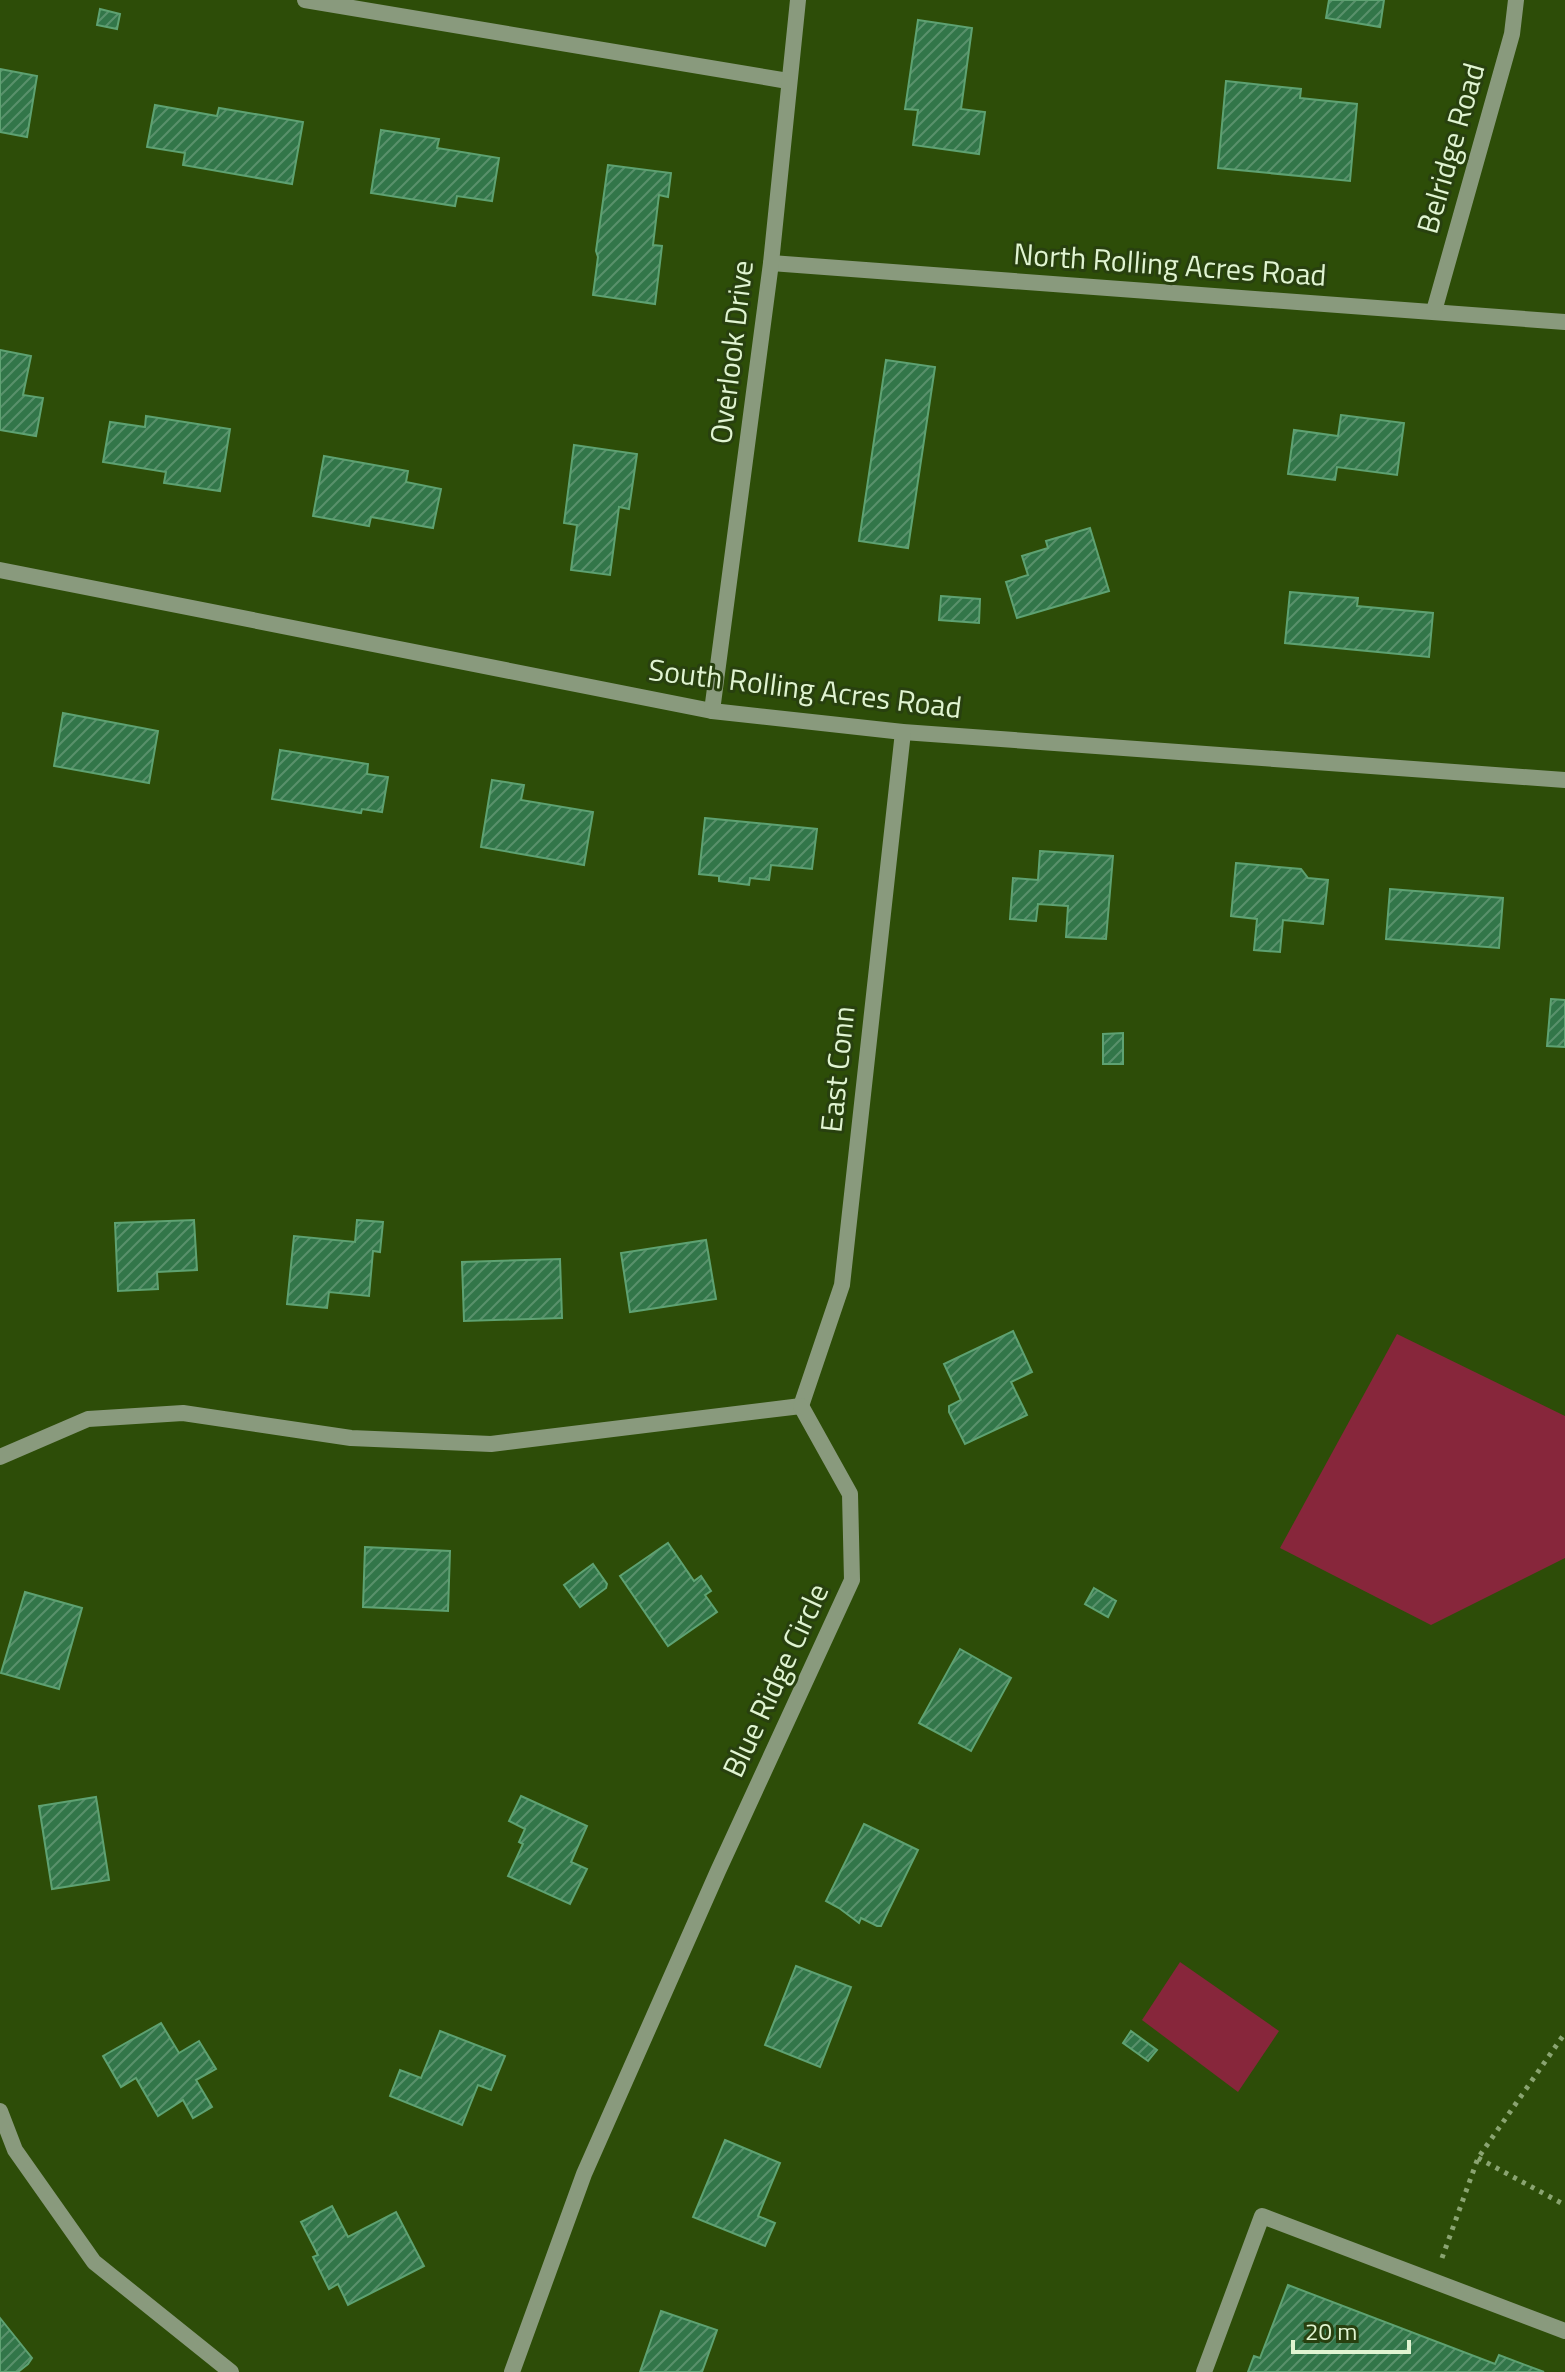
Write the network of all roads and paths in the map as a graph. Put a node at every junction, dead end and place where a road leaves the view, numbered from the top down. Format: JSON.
{"nodes":[{"id":1,"x":305,"y":0,"type":"edge"},
{"id":2,"x":798,"y":0,"type":"edge"},
{"id":3,"x":1516,"y":0,"type":"edge"},
{"id":4,"x":788,"y":81,"type":"junction"},
{"id":5,"x":771,"y":263,"type":"junction"},
{"id":6,"x":1434,"y":311,"type":"junction"},
{"id":7,"x":1565,"y":322,"type":"edge"},
{"id":8,"x":0,"y":570,"type":"edge"},
{"id":9,"x":712,"y":711,"type":"junction"},
{"id":10,"x":903,"y":732,"type":"junction"},
{"id":11,"x":1565,"y":780,"type":"edge"},
{"id":12,"x":801,"y":1406,"type":"junction"},
{"id":13,"x":0,"y":1457,"type":"edge"},
{"id":14,"x":1565,"y":2033,"type":"edge"},
{"id":15,"x":0,"y":2111,"type":"edge"},
{"id":16,"x":1478,"y":2158,"type":"junction"},
{"id":17,"x":1565,"y":2205,"type":"edge"},
{"id":18,"x":1434,"y":2282,"type":"junction"},
{"id":19,"x":1565,"y":2331,"type":"edge"},
{"id":20,"x":231,"y":2372,"type":"edge"},
{"id":21,"x":512,"y":2372,"type":"edge"},
{"id":22,"x":1204,"y":2372,"type":"edge"}],
"edges":[{"from":1,"to":4,"type":"street"},
{"from":2,"to":4,"type":"street","name":"Overlook Drive"},
{"from":3,"to":6,"type":"street","name":"Belridge Road"},
{"from":4,"to":5,"type":"street","name":"Overlook Drive"},
{"from":5,"to":6,"type":"street","name":"North Rolling Acres Road"},
{"from":5,"to":9,"type":"street","name":"Overlook Drive"},
{"from":6,"to":7,"type":"street","name":"North Rolling Acres Road"},
{"from":8,"to":9,"type":"street","name":"South Rolling Acres Road"},
{"from":9,"to":10,"type":"street","name":"South Rolling Acres Road"},
{"from":10,"to":11,"type":"street","name":"South Rolling Acres Road"},
{"from":10,"to":12,"type":"street","name":"East Conn"},
{"from":12,"to":13,"type":"street"},
{"from":12,"to":21,"type":"street","name":"Blue Ridge Circle"},
{"from":14,"to":16,"type":"path"},
{"from":15,"to":20,"type":"street"},
{"from":16,"to":17,"type":"path"},
{"from":16,"to":18,"type":"path"},
{"from":18,"to":19,"type":"street"},
{"from":18,"to":22,"type":"street"}]}
